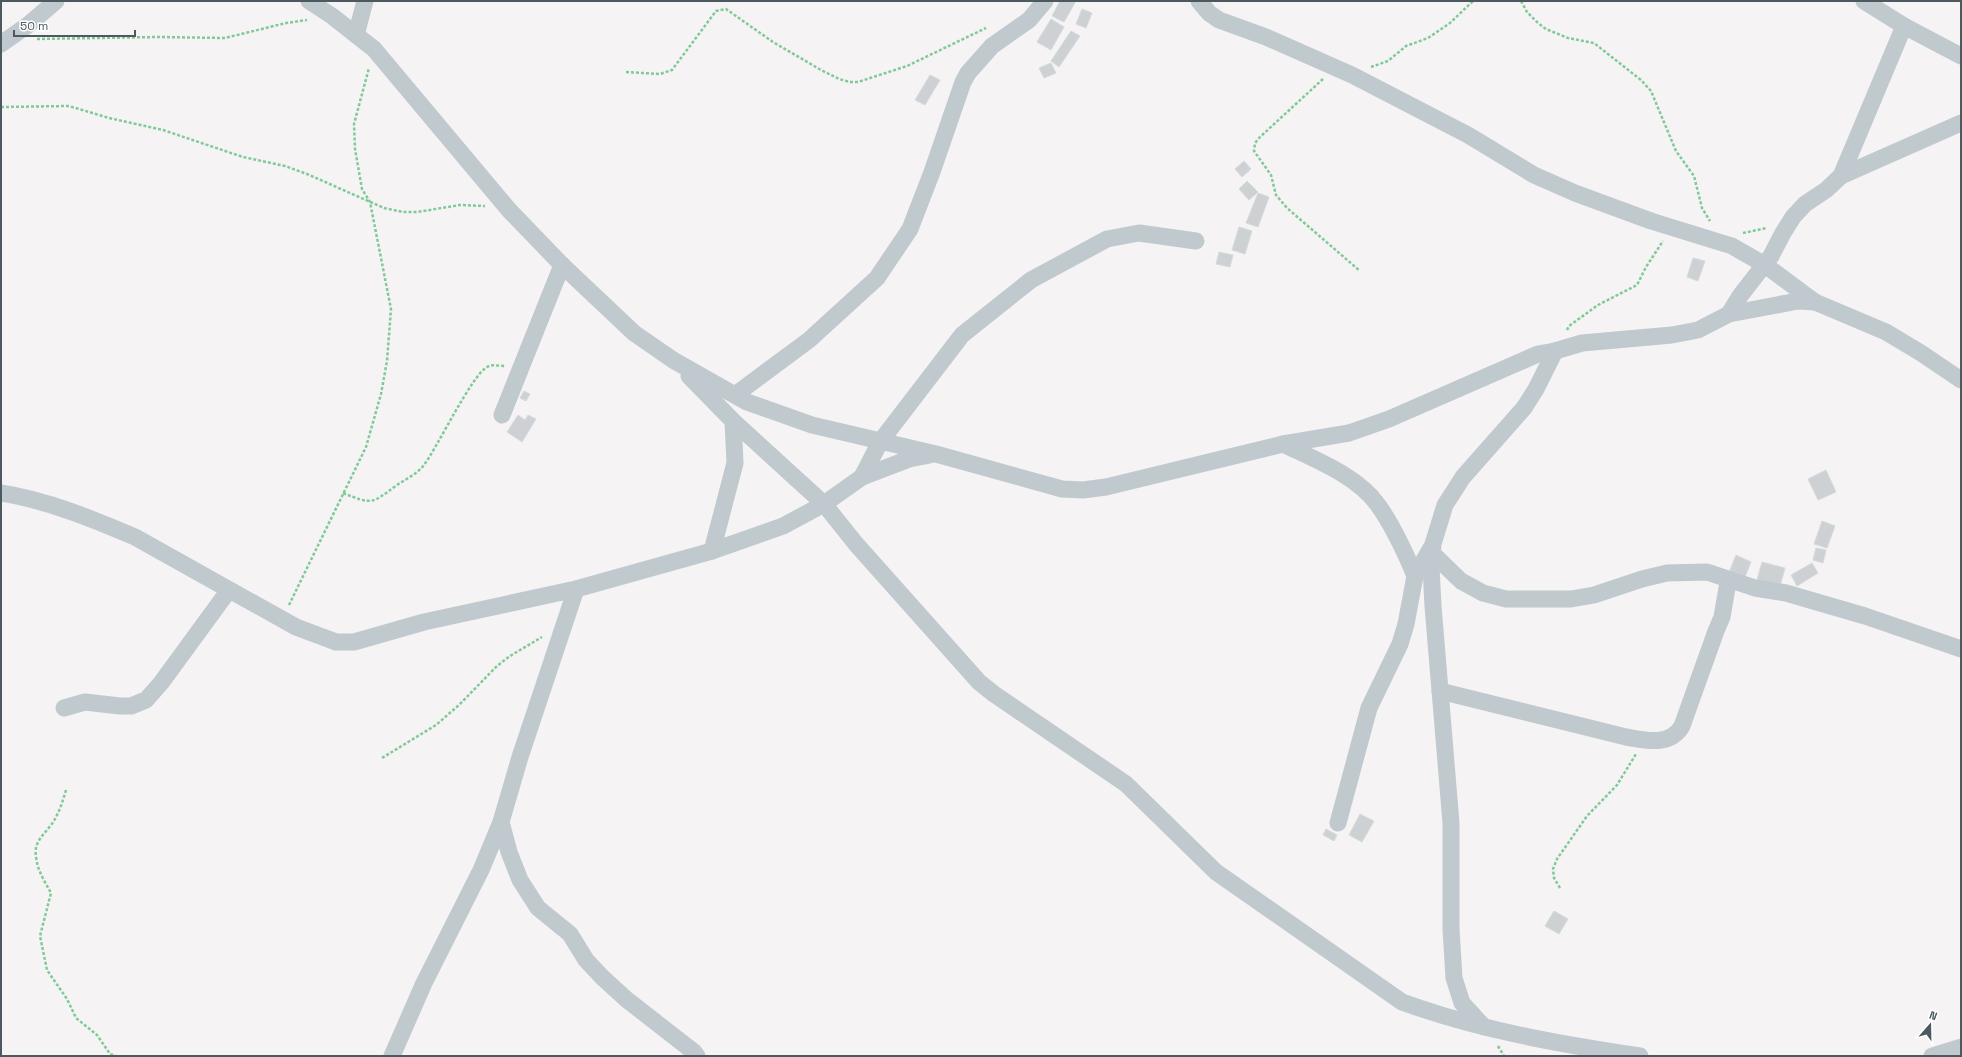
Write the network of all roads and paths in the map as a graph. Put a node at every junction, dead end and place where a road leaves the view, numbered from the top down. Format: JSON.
{"nodes":[{"id":1,"x":56,"y":1,"type":"edge"},
{"id":2,"x":309,"y":1,"type":"edge"},
{"id":3,"x":365,"y":1,"type":"edge"},
{"id":4,"x":1044,"y":1,"type":"edge"},
{"id":5,"x":1198,"y":1,"type":"edge"},
{"id":6,"x":1473,"y":1,"type":"edge"},
{"id":7,"x":1521,"y":1,"type":"edge"},
{"id":8,"x":1864,"y":1,"type":"edge"},
{"id":9,"x":332,"y":16,"type":"junction"},
{"id":10,"x":1904,"y":26,"type":"junction"},
{"id":11,"x":1011,"y":34,"type":"junction"},
{"id":12,"x":356,"y":35,"type":"junction"},
{"id":13,"x":8,"y":40,"type":"edge"},
{"id":14,"x":374,"y":49,"type":"junction"},
{"id":15,"x":1961,"y":56,"type":"edge"},
{"id":16,"x":626,"y":72,"type":"dead end"},
{"id":17,"x":1346,"y":73,"type":"junction"},
{"id":18,"x":1,"y":108,"type":"edge"},
{"id":19,"x":1961,"y":123,"type":"edge"},
{"id":20,"x":1841,"y":176,"type":"junction"},
{"id":21,"x":370,"y":202,"type":"junction"},
{"id":22,"x":509,"y":210,"type":"junction"},
{"id":23,"x":1794,"y":217,"type":"junction"},
{"id":24,"x":1713,"y":225,"type":"dead end"},
{"id":25,"x":1672,"y":228,"type":"junction"},
{"id":26,"x":1740,"y":233,"type":"dead end"},
{"id":27,"x":1196,"y":241,"type":"dead end"},
{"id":28,"x":562,"y":265,"type":"junction"},
{"id":29,"x":1765,"y":266,"type":"junction"},
{"id":30,"x":1360,"y":271,"type":"dead end"},
{"id":31,"x":1815,"y":302,"type":"junction"},
{"id":32,"x":1729,"y":314,"type":"junction"},
{"id":33,"x":1555,"y":351,"type":"junction"},
{"id":34,"x":674,"y":360,"type":"junction"},
{"id":35,"x":522,"y":366,"type":"junction"},
{"id":36,"x":1961,"y":380,"type":"edge"},
{"id":37,"x":735,"y":395,"type":"junction"},
{"id":38,"x":502,"y":414,"type":"dead end"},
{"id":39,"x":733,"y":421,"type":"junction"},
{"id":40,"x":880,"y":442,"type":"junction"},
{"id":41,"x":1283,"y":444,"type":"junction"},
{"id":42,"x":936,"y":454,"type":"junction"},
{"id":43,"x":862,"y":477,"type":"junction"},
{"id":44,"x":1,"y":493,"type":"edge"},
{"id":45,"x":343,"y":493,"type":"junction"},
{"id":46,"x":824,"y":504,"type":"junction"},
{"id":47,"x":1433,"y":549,"type":"junction"},
{"id":48,"x":712,"y":551,"type":"junction"},
{"id":49,"x":1415,"y":576,"type":"junction"},
{"id":50,"x":1730,"y":579,"type":"junction"},
{"id":51,"x":576,"y":589,"type":"junction"},
{"id":52,"x":229,"y":590,"type":"junction"},
{"id":53,"x":282,"y":620,"type":"junction"},
{"id":54,"x":563,"y":625,"type":"junction"},
{"id":55,"x":1961,"y":649,"type":"edge"},
{"id":56,"x":1440,"y":691,"type":"junction"},
{"id":57,"x":64,"y":708,"type":"dead end"},
{"id":58,"x":1644,"y":740,"type":"junction"},
{"id":59,"x":382,"y":758,"type":"dead end"},
{"id":60,"x":66,"y":790,"type":"dead end"},
{"id":61,"x":501,"y":822,"type":"junction"},
{"id":62,"x":1338,"y":823,"type":"dead end"},
{"id":63,"x":1560,"y":888,"type":"dead end"},
{"id":64,"x":1486,"y":1028,"type":"junction"},
{"id":65,"x":1961,"y":1046,"type":"edge"},
{"id":66,"x":116,"y":1056,"type":"edge"},
{"id":67,"x":392,"y":1056,"type":"edge"},
{"id":68,"x":697,"y":1056,"type":"edge"},
{"id":69,"x":1640,"y":1056,"type":"edge"},
{"id":70,"x":1932,"y":1056,"type":"edge"}],
"edges":[{"from":1,"to":13,"type":"street"},
{"from":2,"to":9,"type":"street"},
{"from":3,"to":12,"type":"street"},
{"from":4,"to":11,"type":"street"},
{"from":5,"to":17,"type":"street"},
{"from":6,"to":17,"type":"path"},
{"from":7,"to":24,"type":"path"},
{"from":8,"to":10,"type":"street"},
{"from":9,"to":12,"type":"street"},
{"from":9,"to":13,"type":"path"},
{"from":10,"to":15,"type":"street"},
{"from":10,"to":20,"type":"street"},
{"from":11,"to":16,"type":"path"},
{"from":11,"to":37,"type":"street"},
{"from":12,"to":14,"type":"street"},
{"from":14,"to":21,"type":"path"},
{"from":14,"to":22,"type":"street"},
{"from":17,"to":25,"type":"street"},
{"from":17,"to":30,"type":"path"},
{"from":18,"to":21,"type":"path"},
{"from":19,"to":20,"type":"street"},
{"from":20,"to":23,"type":"street"},
{"from":21,"to":22,"type":"path"},
{"from":21,"to":45,"type":"path"},
{"from":22,"to":28,"type":"street"},
{"from":23,"to":26,"type":"path"},
{"from":23,"to":29,"type":"street"},
{"from":25,"to":29,"type":"street"},
{"from":25,"to":33,"type":"path"},
{"from":27,"to":40,"type":"street"},
{"from":28,"to":34,"type":"street"},
{"from":28,"to":35,"type":"street"},
{"from":29,"to":31,"type":"street"},
{"from":29,"to":32,"type":"street"},
{"from":31,"to":32,"type":"street"},
{"from":31,"to":36,"type":"street"},
{"from":32,"to":33,"type":"street"},
{"from":33,"to":41,"type":"street"},
{"from":33,"to":47,"type":"street"},
{"from":34,"to":37,"type":"street"},
{"from":34,"to":39,"type":"street"},
{"from":35,"to":38,"type":"street"},
{"from":35,"to":45,"type":"path"},
{"from":37,"to":40,"type":"street"},
{"from":39,"to":46,"type":"street"},
{"from":39,"to":48,"type":"street"},
{"from":40,"to":42,"type":"street"},
{"from":40,"to":43,"type":"street"},
{"from":41,"to":42,"type":"street"},
{"from":41,"to":49,"type":"street"},
{"from":42,"to":43,"type":"street"},
{"from":43,"to":46,"type":"street"},
{"from":44,"to":52,"type":"street"},
{"from":45,"to":53,"type":"path"},
{"from":46,"to":48,"type":"street"},
{"from":46,"to":64,"type":"street"},
{"from":47,"to":49,"type":"street"},
{"from":47,"to":50,"type":"street"},
{"from":47,"to":56,"type":"street"},
{"from":48,"to":51,"type":"street"},
{"from":49,"to":62,"type":"street"},
{"from":50,"to":55,"type":"street"},
{"from":50,"to":58,"type":"street"},
{"from":51,"to":53,"type":"street"},
{"from":51,"to":54,"type":"street"},
{"from":52,"to":53,"type":"street"},
{"from":52,"to":57,"type":"street"},
{"from":54,"to":59,"type":"path"},
{"from":54,"to":61,"type":"street"},
{"from":56,"to":58,"type":"street"},
{"from":56,"to":64,"type":"street"},
{"from":58,"to":63,"type":"path"},
{"from":60,"to":66,"type":"path"},
{"from":61,"to":67,"type":"street"},
{"from":61,"to":68,"type":"street"},
{"from":64,"to":69,"type":"street"},
{"from":65,"to":70,"type":"street"}]}
